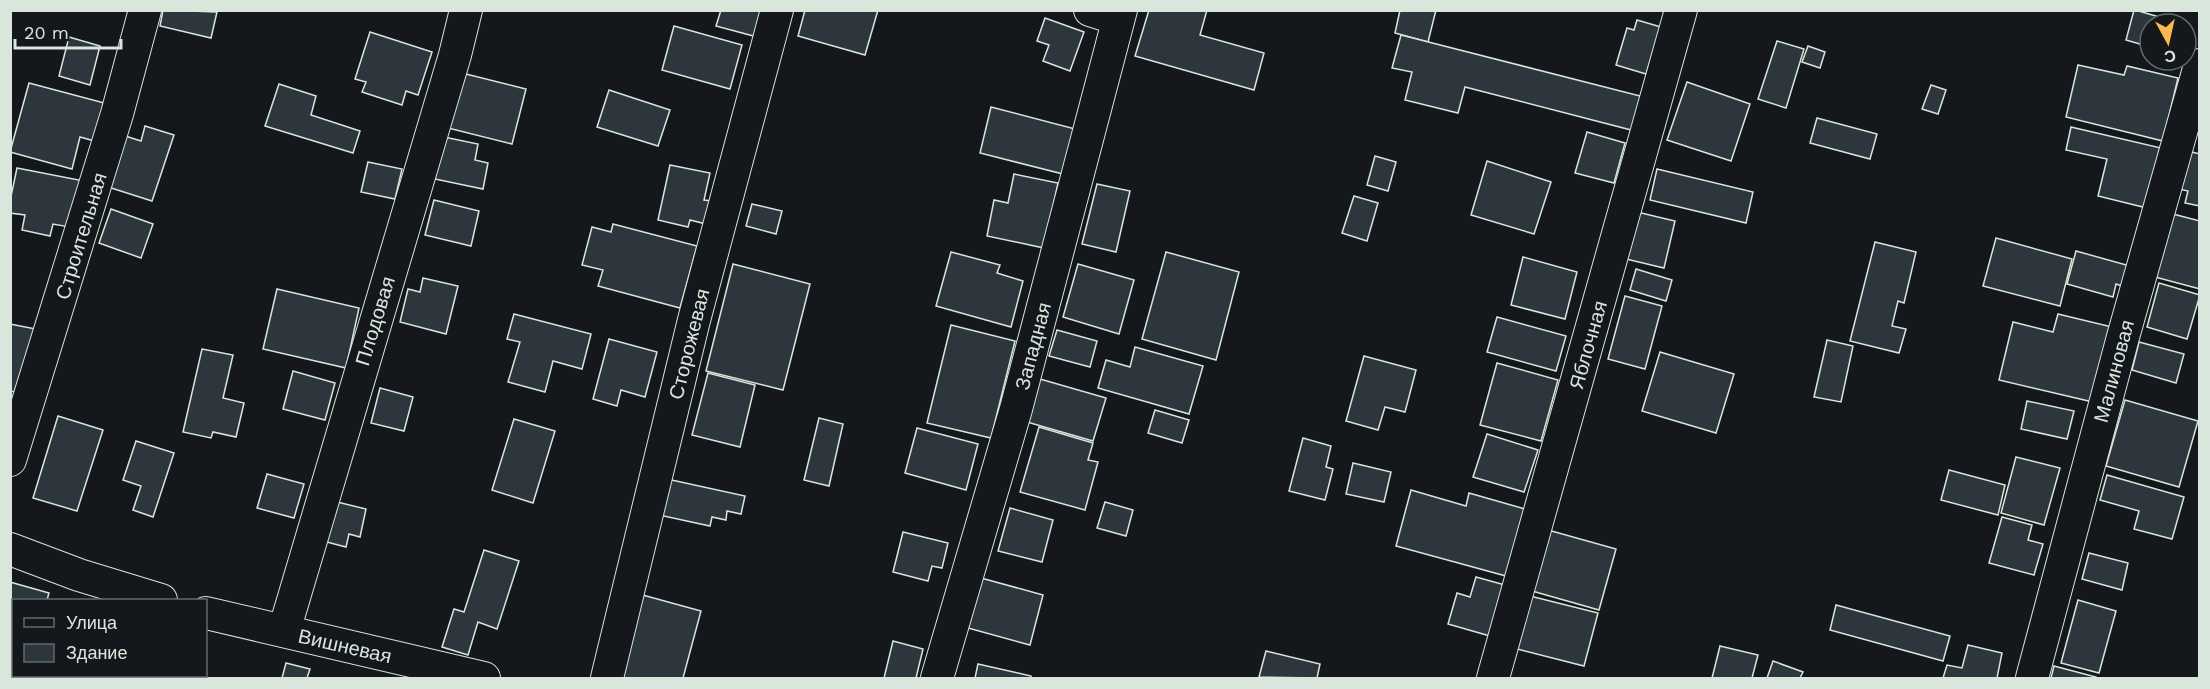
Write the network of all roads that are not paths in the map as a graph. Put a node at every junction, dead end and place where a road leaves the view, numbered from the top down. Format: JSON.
{"nodes":[{"id":1,"x":145,"y":10,"type":"edge"},
{"id":2,"x":466,"y":10,"type":"edge"},
{"id":3,"x":777,"y":10,"type":"edge"},
{"id":4,"x":1681,"y":10,"type":"edge"},
{"id":5,"x":1110,"y":13,"type":"edge"},
{"id":6,"x":2199,"y":65,"type":"edge"},
{"id":7,"x":10,"y":460,"type":"edge"},
{"id":8,"x":10,"y":549,"type":"edge"},
{"id":9,"x":158,"y":599,"type":"edge"},
{"id":10,"x":207,"y":613,"type":"edge"},
{"id":11,"x":284,"y":631,"type":"junction"},
{"id":12,"x":484,"y":678,"type":"edge"},
{"id":13,"x":607,"y":678,"type":"edge"},
{"id":14,"x":938,"y":678,"type":"edge"},
{"id":15,"x":1493,"y":678,"type":"edge"},
{"id":16,"x":2032,"y":678,"type":"edge"}],
"edges":[{"from":1,"to":7,"type":"street","name":"Строительная"},
{"from":2,"to":11,"type":"street","name":"Плодовая"},
{"from":3,"to":13,"type":"street","name":"Сторожевая"},
{"from":4,"to":15,"type":"street","name":"Яблочная"},
{"from":5,"to":14,"type":"street","name":"Западная"},
{"from":6,"to":16,"type":"street","name":"Малиновая"},
{"from":8,"to":9,"type":"street"},
{"from":10,"to":11,"type":"street","name":"Вишневая"},
{"from":11,"to":12,"type":"street","name":"Вишневая"}]}
